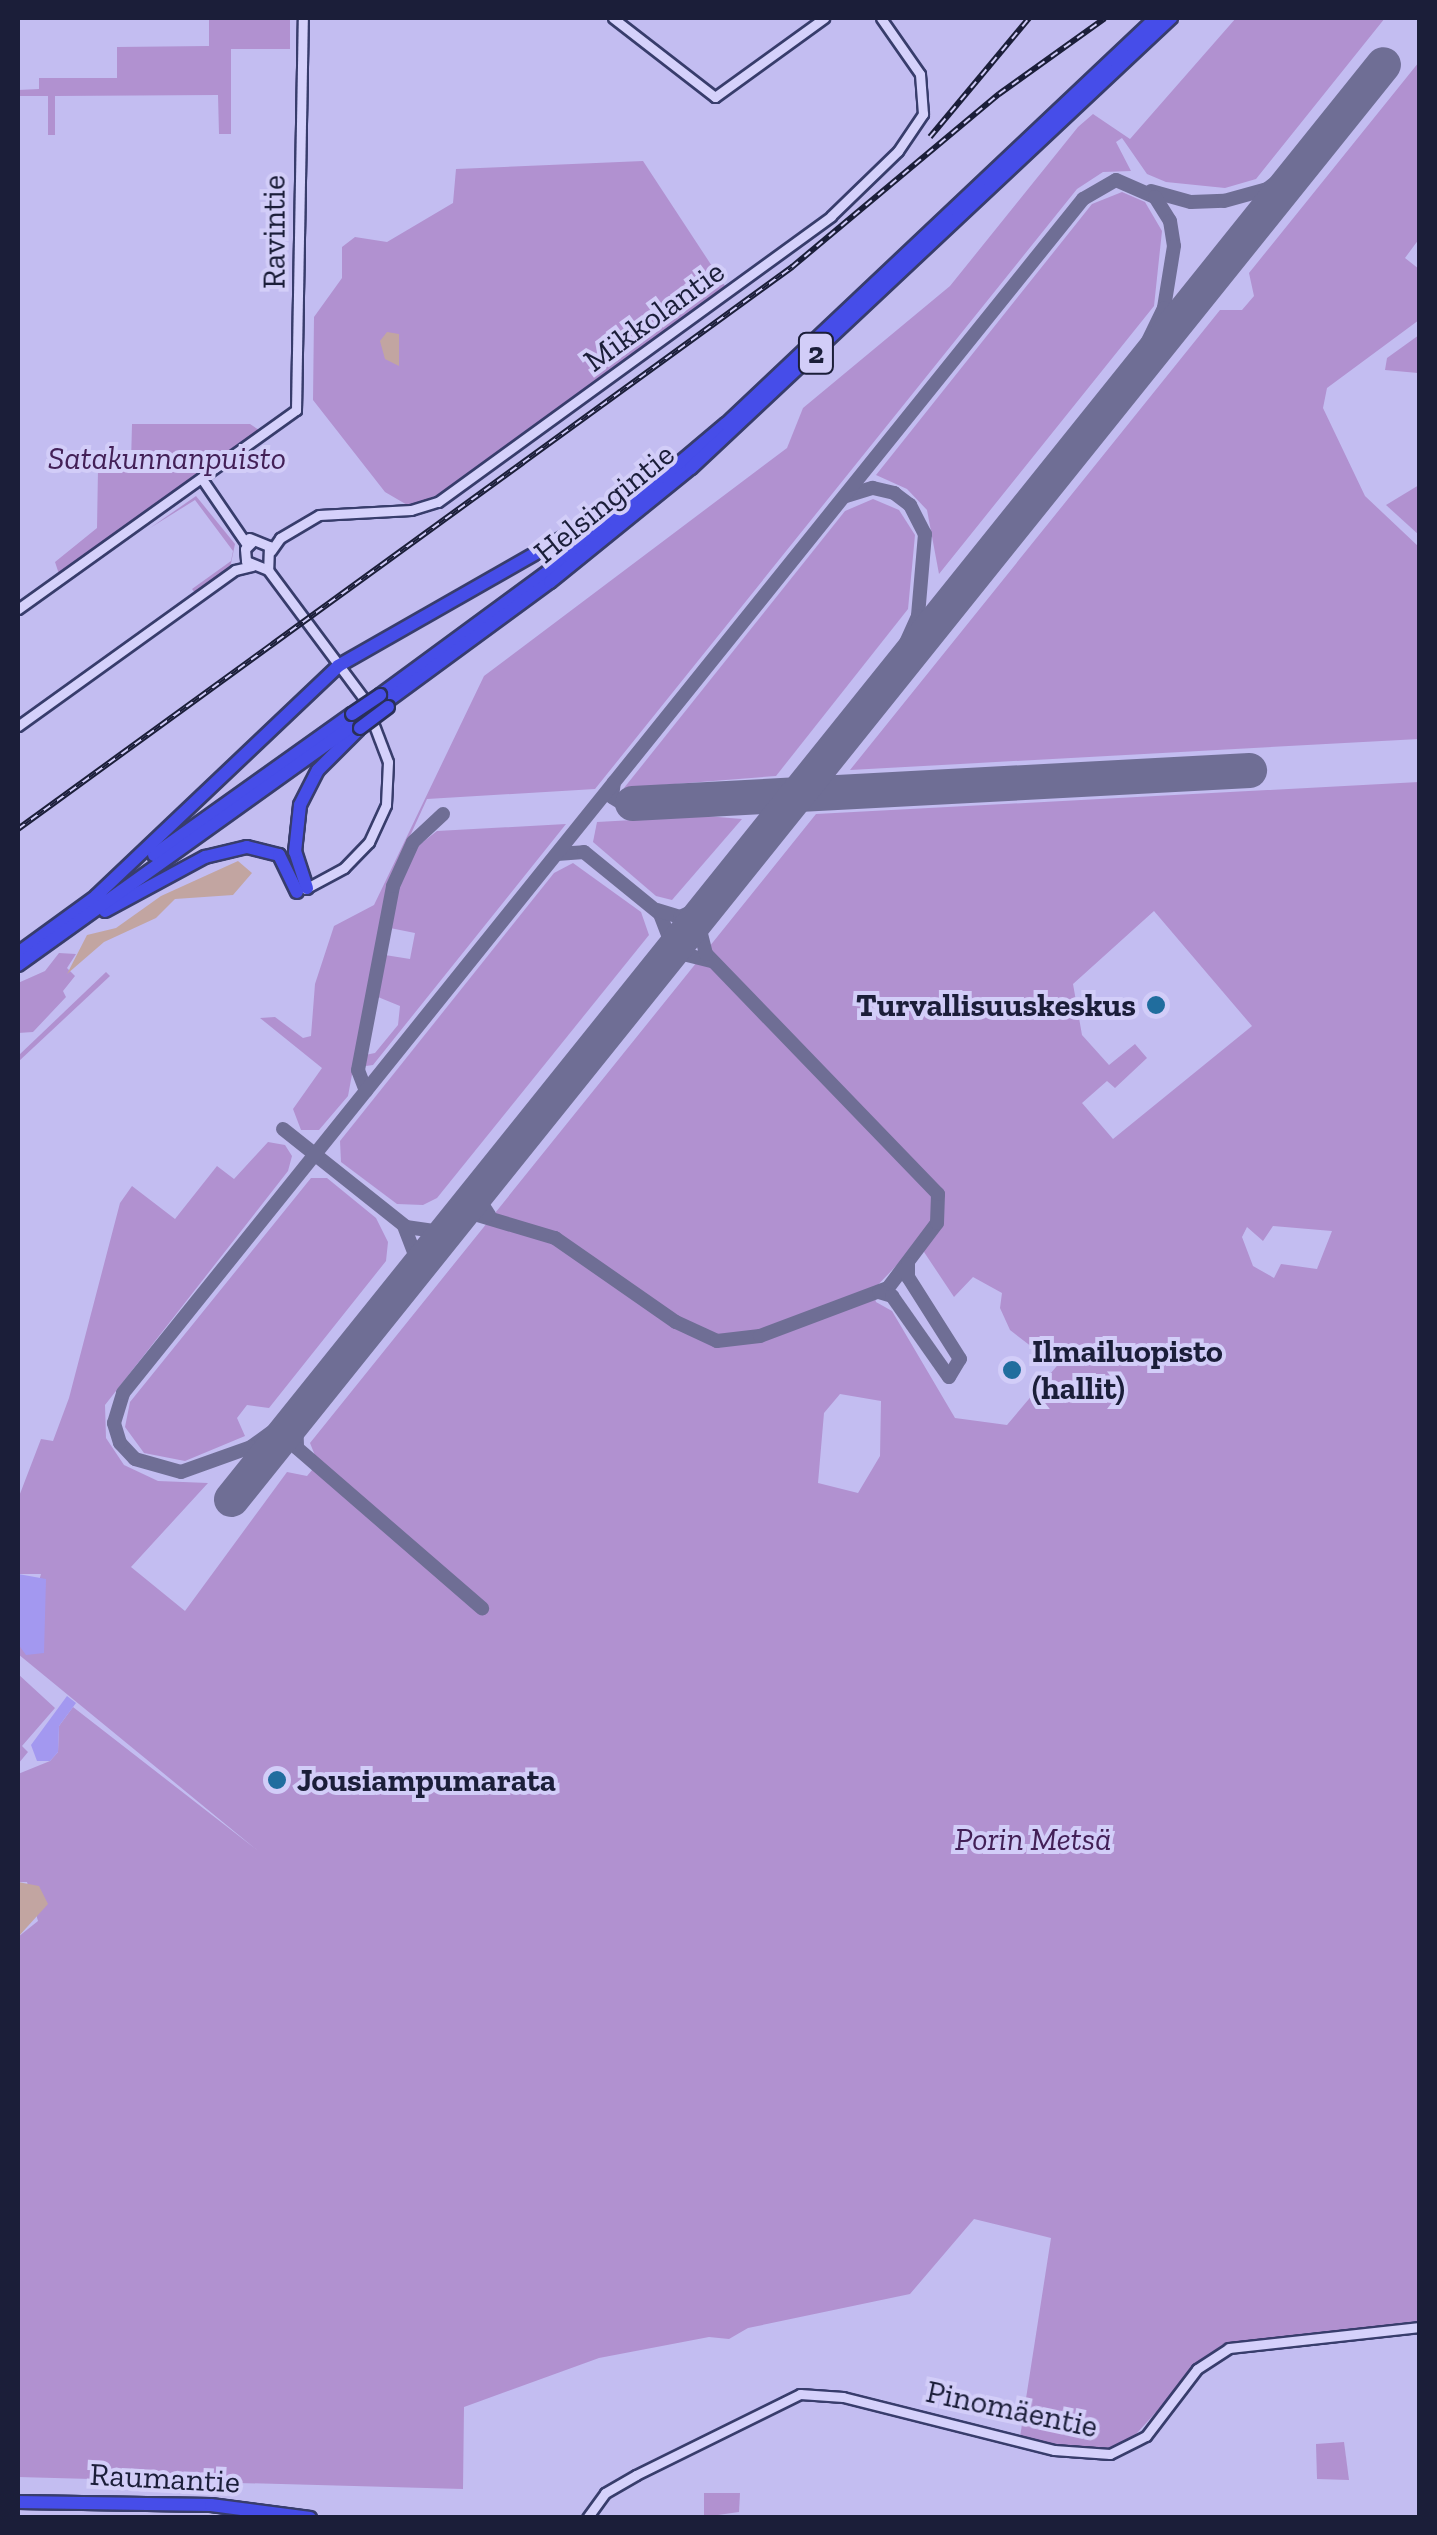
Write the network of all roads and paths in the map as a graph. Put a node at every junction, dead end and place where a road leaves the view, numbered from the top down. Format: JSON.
{"nodes":[{"id":1,"x":303,"y":18,"type":"edge"},
{"id":2,"x":613,"y":18,"type":"edge"},
{"id":3,"x":824,"y":18,"type":"edge"},
{"id":4,"x":881,"y":18,"type":"edge"},
{"id":5,"x":1156,"y":18,"type":"edge"},
{"id":6,"x":1171,"y":18,"type":"edge"},
{"id":7,"x":726,"y":424,"type":"junction"},
{"id":8,"x":202,"y":479,"type":"junction"},
{"id":9,"x":280,"y":538,"type":"junction"},
{"id":10,"x":251,"y":545,"type":"junction"},
{"id":11,"x":270,"y":555,"type":"junction"},
{"id":12,"x":260,"y":568,"type":"junction"},
{"id":13,"x":235,"y":570,"type":"junction"},
{"id":14,"x":18,"y":609,"type":"edge"},
{"id":15,"x":338,"y":666,"type":"junction"},
{"id":16,"x":384,"y":701,"type":"junction"},
{"id":17,"x":356,"y":722,"type":"junction"},
{"id":18,"x":18,"y":726,"type":"edge"},
{"id":19,"x":302,"y":890,"type":"junction"},
{"id":20,"x":96,"y":896,"type":"junction"},
{"id":21,"x":18,"y":954,"type":"edge"},
{"id":22,"x":18,"y":965,"type":"edge"},
{"id":23,"x":1420,"y":2327,"type":"edge"},
{"id":24,"x":18,"y":2502,"type":"edge"},
{"id":25,"x":211,"y":2512,"type":"edge"},
{"id":26,"x":310,"y":2518,"type":"edge"},
{"id":27,"x":587,"y":2518,"type":"edge"}],
"edges":[{"from":1,"to":8,"type":"street","name":"Ravintie"},
{"from":2,"to":3,"type":"street"},
{"from":4,"to":9,"type":"street","name":"Mikkolantie"},
{"from":5,"to":7,"type":"highway","name":"Helsingintie","number":"2"},
{"from":6,"to":16,"type":"highway","name":"Helsingintie","number":"2"},
{"from":7,"to":15,"type":"highway"},
{"from":7,"to":16,"type":"highway","name":"Helsingintie","number":"2"},
{"from":8,"to":10,"type":"street"},
{"from":8,"to":14,"type":"street","name":"Ravintie"},
{"from":9,"to":10,"type":"street"},
{"from":9,"to":11,"type":"street"},
{"from":10,"to":11,"type":"street"},
{"from":10,"to":12,"type":"street"},
{"from":10,"to":13,"type":"street"},
{"from":11,"to":12,"type":"street"},
{"from":12,"to":13,"type":"street"},
{"from":12,"to":15,"type":"street"},
{"from":13,"to":18,"type":"street"},
{"from":15,"to":19,"type":"street"},
{"from":15,"to":20,"type":"highway"},
{"from":16,"to":17,"type":"highway","name":"Helsingintie","number":"2","bridge":true},
{"from":17,"to":19,"type":"highway"},
{"from":17,"to":20,"type":"highway","name":"Helsingintie","number":"2"},
{"from":17,"to":22,"type":"highway","name":"Helsingintie","number":"2"},
{"from":19,"to":22,"type":"highway"},
{"from":20,"to":21,"type":"highway","name":"Helsingintie","number":"2"},
{"from":23,"to":27,"type":"street","name":"Pinomäentie"},
{"from":24,"to":25,"type":"highway","name":"Raumantie"},
{"from":25,"to":26,"type":"highway","name":"Raumantie"}]}
